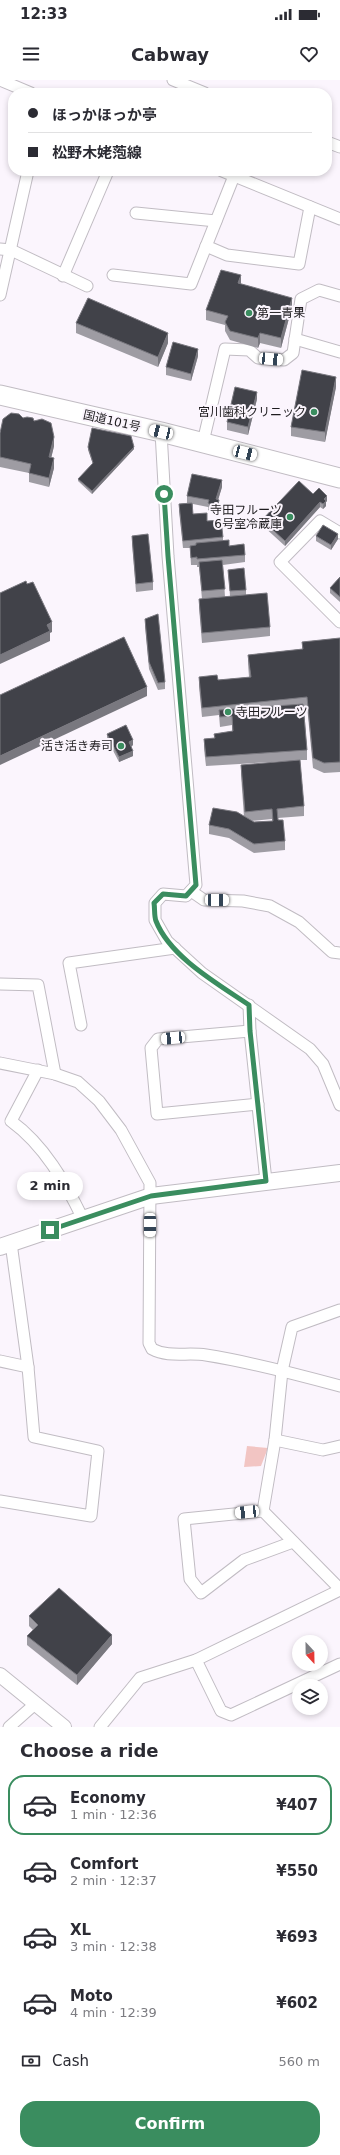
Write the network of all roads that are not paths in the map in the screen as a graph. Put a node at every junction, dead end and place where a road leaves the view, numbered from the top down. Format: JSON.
{"nodes":[{"id":1,"x":0,"y":80,"type":"edge"},
{"id":2,"x":173,"y":80,"type":"edge"},
{"id":3,"x":19,"y":88,"type":"edge"},
{"id":4,"x":193,"y":88,"type":"edge"},
{"id":5,"x":27,"y":176,"type":"edge"},
{"id":6,"x":106,"y":176,"type":"edge"},
{"id":7,"x":234,"y":176,"type":"joint"},
{"id":8,"x":310,"y":207,"type":"junction"},
{"id":9,"x":136,"y":213,"type":"dead end"},
{"id":10,"x":340,"y":219,"type":"edge"},
{"id":11,"x":216,"y":221,"type":"junction"},
{"id":12,"x":206,"y":246,"type":"junction"},
{"id":13,"x":5,"y":250,"type":"edge"},
{"id":14,"x":113,"y":275,"type":"dead end"},
{"id":15,"x":63,"y":276,"type":"junction"},
{"id":16,"x":87,"y":286,"type":"dead end"},
{"id":17,"x":0,"y":295,"type":"edge"},
{"id":18,"x":340,"y":296,"type":"edge"},
{"id":19,"x":295,"y":338,"type":"junction"},
{"id":20,"x":340,"y":352,"type":"edge"},
{"id":21,"x":0,"y":395,"type":"edge"},
{"id":22,"x":161,"y":432,"type":"junction"},
{"id":23,"x":203,"y":442,"type":"junction"},
{"id":24,"x":340,"y":478,"type":"edge"},
{"id":25,"x":340,"y":533,"type":"edge"},
{"id":26,"x":340,"y":622,"type":"edge"},
{"id":27,"x":191,"y":891,"type":"junction"},
{"id":28,"x":175,"y":948,"type":"junction"},
{"id":29,"x":340,"y":953,"type":"edge"},
{"id":30,"x":0,"y":984,"type":"edge"},
{"id":31,"x":249,"y":1005,"type":"junction"},
{"id":32,"x":81,"y":1025,"type":"dead end"},
{"id":33,"x":250,"y":1031,"type":"junction"},
{"id":34,"x":0,"y":1063,"type":"edge"},
{"id":35,"x":38,"y":1070,"type":"junction"},
{"id":36,"x":55,"y":1074,"type":"junction"},
{"id":37,"x":258,"y":1104,"type":"junction"},
{"id":38,"x":340,"y":1105,"type":"edge"},
{"id":39,"x":340,"y":1173,"type":"edge"},
{"id":40,"x":266,"y":1181,"type":"junction"},
{"id":41,"x":151,"y":1196,"type":"junction"},
{"id":42,"x":83,"y":1219,"type":"junction"},
{"id":43,"x":6,"y":1245,"type":"edge"},
{"id":44,"x":340,"y":1310,"type":"edge"},
{"id":45,"x":0,"y":1361,"type":"edge"},
{"id":46,"x":28,"y":1367,"type":"junction"},
{"id":47,"x":282,"y":1371,"type":"junction"},
{"id":48,"x":340,"y":1386,"type":"edge"},
{"id":49,"x":275,"y":1440,"type":"junction"},
{"id":50,"x":340,"y":1446,"type":"edge"},
{"id":51,"x":0,"y":1501,"type":"edge"},
{"id":52,"x":262,"y":1511,"type":"junction"},
{"id":53,"x":293,"y":1542,"type":"junction"},
{"id":54,"x":340,"y":1590,"type":"edge"},
{"id":55,"x":196,"y":1660,"type":"junction"},
{"id":56,"x":340,"y":1664,"type":"edge"},
{"id":57,"x":0,"y":1675,"type":"edge"},
{"id":58,"x":34,"y":1704,"type":"junction"},
{"id":59,"x":9,"y":1727,"type":"edge"},
{"id":60,"x":64,"y":1727,"type":"edge"},
{"id":61,"x":100,"y":1727,"type":"edge"}],
"edges":[{"from":1,"to":3,"type":"street"},
{"from":2,"to":4,"type":"street"},
{"from":5,"to":13,"type":"street"},
{"from":6,"to":15,"type":"street"},
{"from":7,"to":8,"type":"street"},
{"from":7,"to":11,"type":"street"},
{"from":8,"to":10,"type":"street"},
{"from":8,"to":12,"type":"street"},
{"from":9,"to":11,"type":"street"},
{"from":11,"to":12,"type":"street"},
{"from":12,"to":14,"type":"street"},
{"from":13,"to":15,"type":"street"},
{"from":13,"to":17,"type":"street"},
{"from":15,"to":16,"type":"street"},
{"from":18,"to":19,"type":"street"},
{"from":19,"to":20,"type":"street"},
{"from":19,"to":23,"type":"street"},
{"from":21,"to":22,"type":"highway","name":"国道101号"},
{"from":22,"to":23,"type":"highway","name":"国道101号"},
{"from":22,"to":27,"type":"street"},
{"from":23,"to":24,"type":"highway","name":"国道101号"},
{"from":25,"to":26,"type":"street"},
{"from":27,"to":28,"type":"street"},
{"from":27,"to":29,"type":"street"},
{"from":28,"to":31,"type":"street"},
{"from":28,"to":32,"type":"street"},
{"from":30,"to":36,"type":"street"},
{"from":31,"to":33,"type":"street"},
{"from":31,"to":38,"type":"street"},
{"from":33,"to":37,"type":"street"},
{"from":33,"to":37,"type":"street"},
{"from":34,"to":35,"type":"street"},
{"from":35,"to":36,"type":"street"},
{"from":35,"to":42,"type":"street"},
{"from":36,"to":41,"type":"street"},
{"from":37,"to":40,"type":"street"},
{"from":39,"to":40,"type":"main road"},
{"from":40,"to":41,"type":"main road"},
{"from":41,"to":42,"type":"main road"},
{"from":41,"to":47,"type":"street"},
{"from":42,"to":43,"type":"main road"},
{"from":43,"to":46,"type":"street"},
{"from":44,"to":47,"type":"street"},
{"from":45,"to":46,"type":"street"},
{"from":46,"to":51,"type":"street"},
{"from":47,"to":48,"type":"street"},
{"from":47,"to":49,"type":"street"},
{"from":49,"to":50,"type":"street"},
{"from":49,"to":52,"type":"street"},
{"from":52,"to":53,"type":"street"},
{"from":52,"to":53,"type":"street"},
{"from":53,"to":54,"type":"street"},
{"from":54,"to":55,"type":"street"},
{"from":55,"to":56,"type":"street"},
{"from":55,"to":61,"type":"street"},
{"from":57,"to":58,"type":"street"},
{"from":58,"to":59,"type":"street"},
{"from":58,"to":60,"type":"street"}]}
